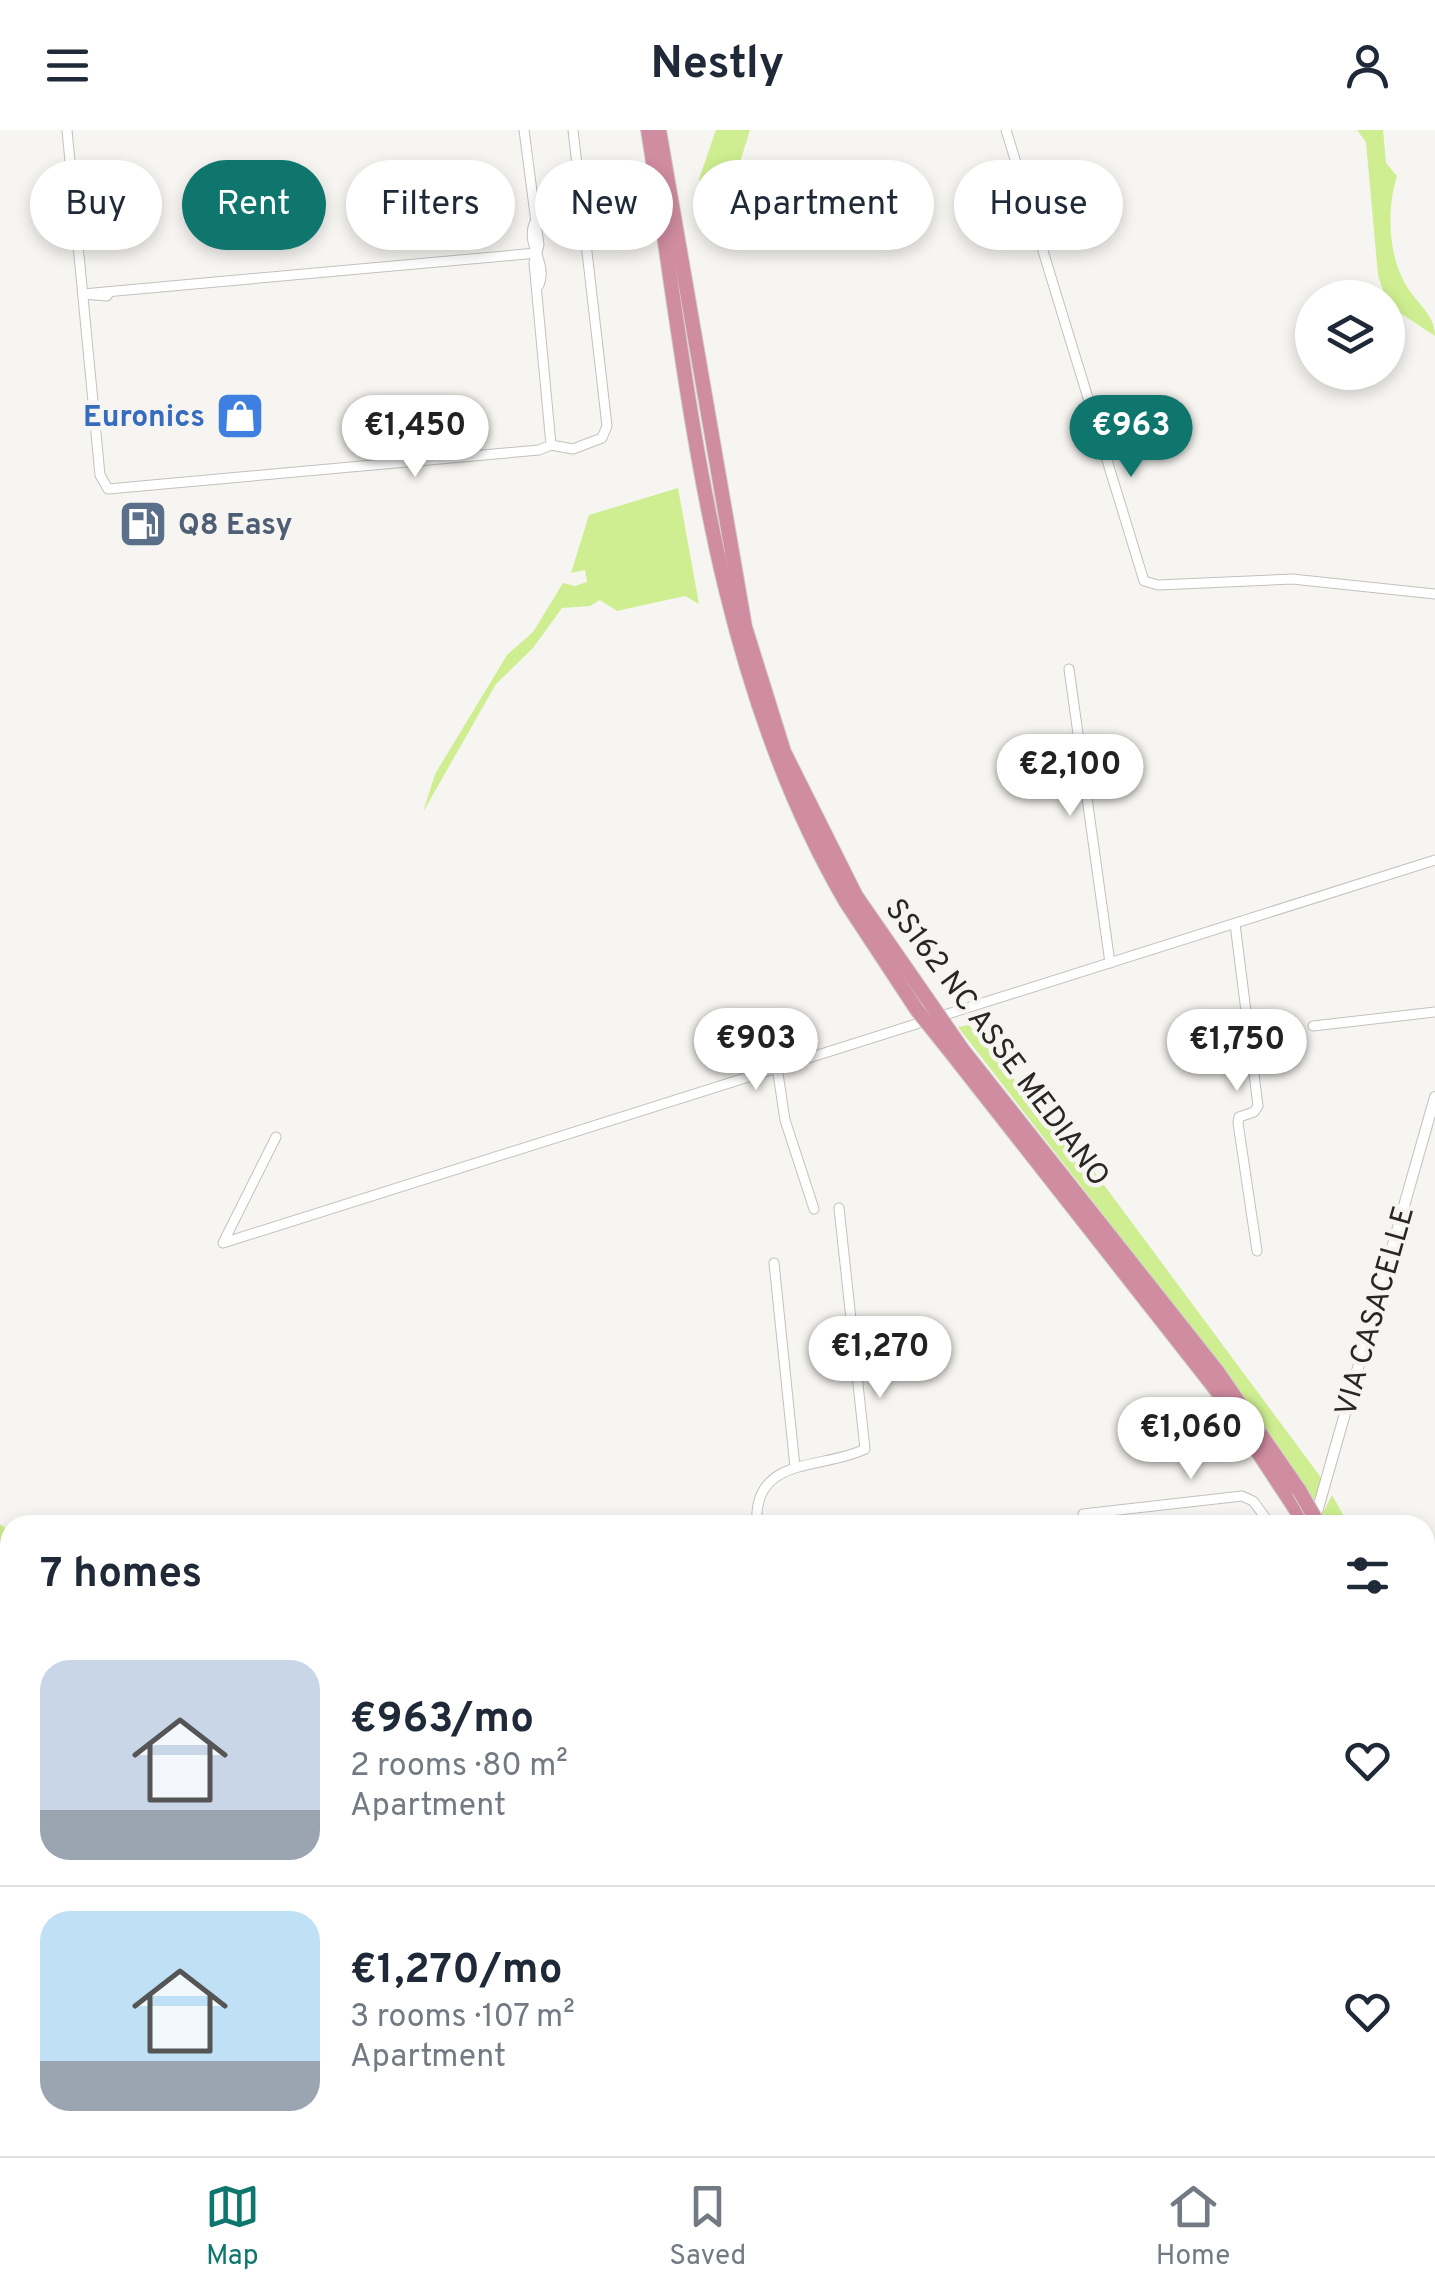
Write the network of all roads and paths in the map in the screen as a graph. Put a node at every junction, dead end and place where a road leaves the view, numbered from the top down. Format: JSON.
{"nodes":[{"id":1,"x":67,"y":130,"type":"edge"},
{"id":2,"x":524,"y":130,"type":"edge"},
{"id":3,"x":573,"y":130,"type":"edge"},
{"id":4,"x":648,"y":130,"type":"edge"},
{"id":5,"x":659,"y":130,"type":"edge"},
{"id":6,"x":1006,"y":130,"type":"edge"},
{"id":7,"x":537,"y":253,"type":"junction"},
{"id":8,"x":84,"y":294,"type":"junction"},
{"id":9,"x":690,"y":354,"type":"junction"},
{"id":10,"x":551,"y":445,"type":"junction"},
{"id":11,"x":1435,"y":594,"type":"edge"},
{"id":12,"x":1069,"y":669,"type":"dead end"},
{"id":13,"x":1435,"y":860,"type":"edge"},
{"id":14,"x":1235,"y":924,"type":"junction"},
{"id":15,"x":1110,"y":962,"type":"junction"},
{"id":16,"x":1435,"y":1012,"type":"edge"},
{"id":17,"x":1313,"y":1026,"type":"dead end"},
{"id":18,"x":957,"y":1052,"type":"junction"},
{"id":19,"x":777,"y":1068,"type":"junction"},
{"id":20,"x":1435,"y":1097,"type":"edge"},
{"id":21,"x":276,"y":1137,"type":"dead end"},
{"id":22,"x":839,"y":1208,"type":"dead end"},
{"id":23,"x":814,"y":1209,"type":"dead end"},
{"id":24,"x":1257,"y":1251,"type":"dead end"},
{"id":25,"x":774,"y":1263,"type":"dead end"},
{"id":26,"x":795,"y":1467,"type":"junction"},
{"id":27,"x":759,"y":1515,"type":"edge"},
{"id":28,"x":1083,"y":1515,"type":"edge"},
{"id":29,"x":1264,"y":1515,"type":"edge"},
{"id":30,"x":1299,"y":1515,"type":"edge"},
{"id":31,"x":1311,"y":1515,"type":"edge"},
{"id":32,"x":1319,"y":1515,"type":"edge"}],
"edges":[{"from":1,"to":8,"type":"street"},
{"from":2,"to":7,"type":"street"},
{"from":3,"to":10,"type":"street"},
{"from":4,"to":9,"type":"highway","name":"SS162 NC ASSE MEDIANO"},
{"from":5,"to":9,"type":"highway","name":"SS162 NC ASSE MEDIANO"},
{"from":6,"to":11,"type":"street"},
{"from":7,"to":8,"type":"street"},
{"from":7,"to":10,"type":"street"},
{"from":8,"to":10,"type":"street"},
{"from":9,"to":18,"type":"highway","name":"SS162 NC ASSE MEDIANO","bridge":true},
{"from":12,"to":15,"type":"street"},
{"from":13,"to":14,"type":"street"},
{"from":14,"to":15,"type":"street"},
{"from":14,"to":24,"type":"street"},
{"from":15,"to":19,"type":"street"},
{"from":16,"to":17,"type":"street"},
{"from":18,"to":30,"type":"highway","name":"SS162 NC ASSE MEDIANO"},
{"from":18,"to":31,"type":"highway","name":"SS162 NC ASSE MEDIANO","bridge":true},
{"from":19,"to":21,"type":"street"},
{"from":19,"to":23,"type":"street"},
{"from":20,"to":32,"type":"street","name":"VIA CASACELLE"},
{"from":22,"to":26,"type":"street"},
{"from":25,"to":26,"type":"street"},
{"from":26,"to":27,"type":"street"},
{"from":28,"to":29,"type":"street"}]}
